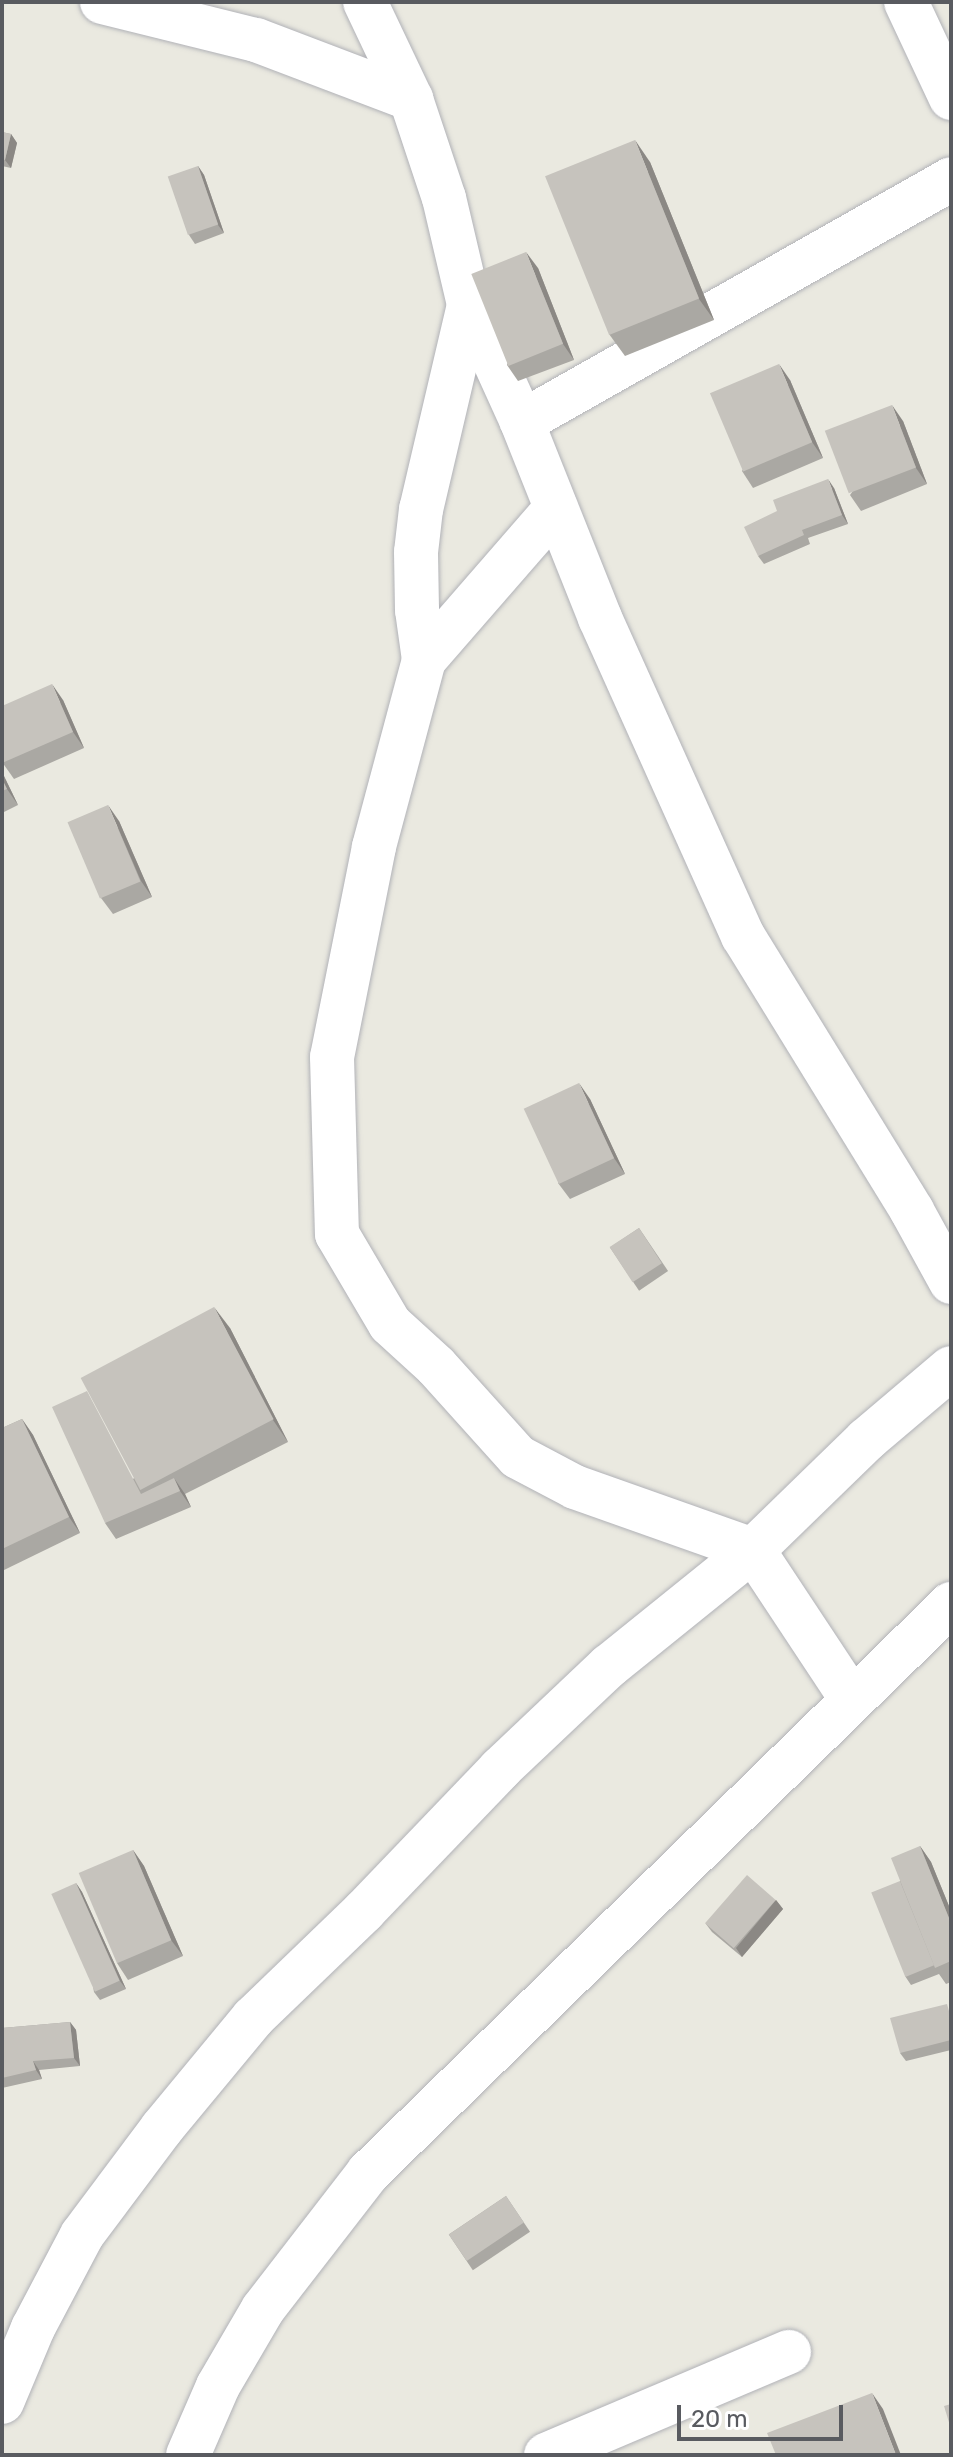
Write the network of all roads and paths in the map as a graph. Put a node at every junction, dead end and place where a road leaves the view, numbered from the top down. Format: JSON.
{"nodes":[{"id":1,"x":102,"y":2,"type":"edge"},
{"id":2,"x":365,"y":2,"type":"edge"},
{"id":3,"x":906,"y":2,"type":"edge"},
{"id":4,"x":951,"y":98,"type":"edge"},
{"id":5,"x":411,"y":99,"type":"junction"},
{"id":6,"x":951,"y":179,"type":"edge"},
{"id":7,"x":469,"y":305,"type":"junction"},
{"id":8,"x":522,"y":422,"type":"junction"},
{"id":9,"x":556,"y":508,"type":"junction"},
{"id":10,"x":424,"y":660,"type":"junction"},
{"id":11,"x":951,"y":1282,"type":"edge"},
{"id":12,"x":951,"y":1368,"type":"edge"},
{"id":13,"x":753,"y":1550,"type":"junction"},
{"id":14,"x":951,"y":1604,"type":"edge"},
{"id":15,"x":851,"y":1698,"type":"junction"},
{"id":16,"x":789,"y":2352,"type":"dead end"},
{"id":17,"x":2,"y":2402,"type":"edge"},
{"id":18,"x":188,"y":2455,"type":"edge"},
{"id":19,"x":546,"y":2455,"type":"edge"}],
"edges":[{"from":1,"to":5,"type":"street"},
{"from":2,"to":5,"type":"street"},
{"from":3,"to":4,"type":"street"},
{"from":5,"to":7,"type":"street"},
{"from":6,"to":8,"type":"street"},
{"from":7,"to":8,"type":"street"},
{"from":7,"to":10,"type":"street"},
{"from":8,"to":9,"type":"street"},
{"from":9,"to":10,"type":"street"},
{"from":9,"to":11,"type":"street"},
{"from":10,"to":13,"type":"street"},
{"from":12,"to":13,"type":"street"},
{"from":13,"to":15,"type":"street"},
{"from":13,"to":17,"type":"street"},
{"from":14,"to":15,"type":"street"},
{"from":15,"to":18,"type":"street"},
{"from":16,"to":19,"type":"street"}]}
